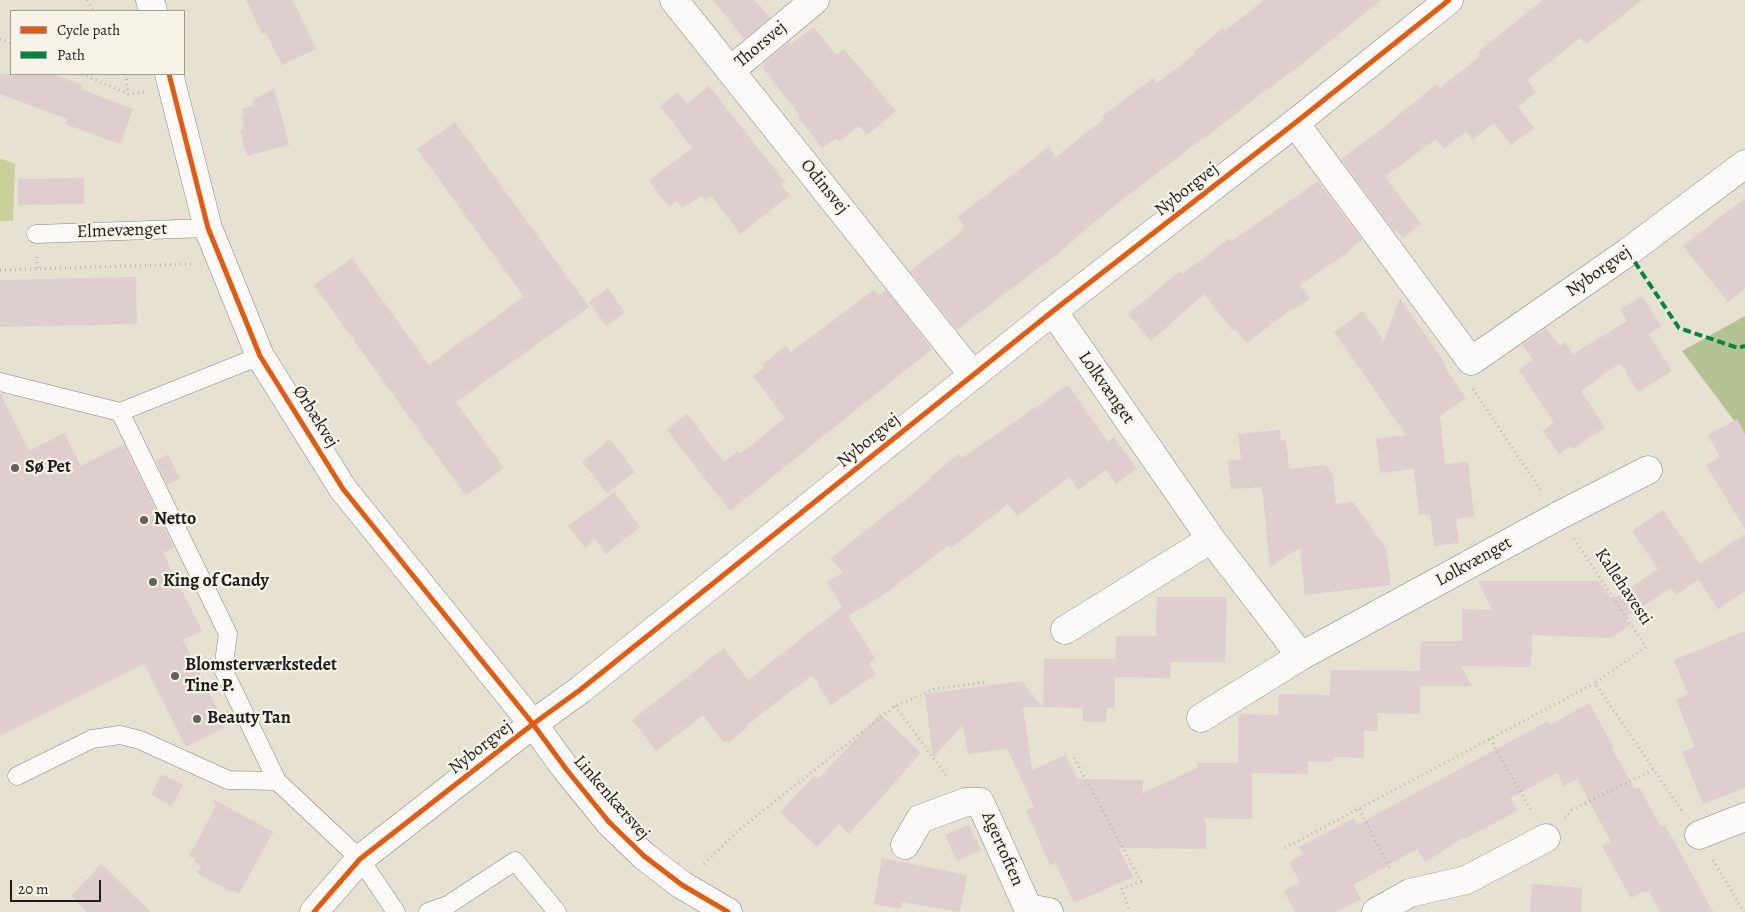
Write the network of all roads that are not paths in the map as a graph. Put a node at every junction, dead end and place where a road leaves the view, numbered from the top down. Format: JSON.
{"nodes":[{"id":1,"x":674,"y":0,"type":"edge"},
{"id":2,"x":815,"y":0,"type":"edge"},
{"id":3,"x":1449,"y":0,"type":"edge"},
{"id":4,"x":731,"y":70,"type":"junction"},
{"id":5,"x":170,"y":81,"type":"edge"},
{"id":6,"x":1294,"y":124,"type":"junction"},
{"id":7,"x":1745,"y":164,"type":"edge"},
{"id":8,"x":208,"y":228,"type":"junction"},
{"id":9,"x":36,"y":234,"type":"dead end"},
{"id":10,"x":1053,"y":311,"type":"junction"},
{"id":11,"x":260,"y":356,"type":"junction"},
{"id":12,"x":974,"y":375,"type":"junction"},
{"id":13,"x":0,"y":382,"type":"edge"},
{"id":14,"x":120,"y":412,"type":"junction"},
{"id":15,"x":1648,"y":470,"type":"dead end"},
{"id":16,"x":1211,"y":539,"type":"junction"},
{"id":17,"x":1065,"y":630,"type":"dead end"},
{"id":18,"x":1301,"y":656,"type":"junction"},
{"id":19,"x":1201,"y":718,"type":"dead end"},
{"id":20,"x":533,"y":724,"type":"junction"},
{"id":21,"x":17,"y":776,"type":"dead end"},
{"id":22,"x":276,"y":781,"type":"junction"},
{"id":23,"x":1745,"y":817,"type":"edge"},
{"id":24,"x":1699,"y":835,"type":"road end"},
{"id":25,"x":1546,"y":838,"type":"road end"},
{"id":26,"x":905,"y":845,"type":"dead end"},
{"id":27,"x":360,"y":859,"type":"junction"},
{"id":28,"x":314,"y":912,"type":"edge"},
{"id":29,"x":396,"y":912,"type":"edge"},
{"id":30,"x":428,"y":912,"type":"edge"},
{"id":31,"x":557,"y":912,"type":"edge"},
{"id":32,"x":728,"y":912,"type":"edge"},
{"id":33,"x":1049,"y":912,"type":"edge"},
{"id":34,"x":1376,"y":912,"type":"edge"}],
"edges":[{"from":1,"to":4,"type":"street","name":"Odinsvej"},
{"from":2,"to":4,"type":"street","name":"Thorsvej"},
{"from":3,"to":6,"type":"street","name":"Nyborgvej"},
{"from":4,"to":12,"type":"street","name":"Odinsvej"},
{"from":5,"to":8,"type":"street","name":"Ørbækvej"},
{"from":6,"to":7,"type":"street","name":"Nyborgvej"},
{"from":6,"to":10,"type":"street","name":"Nyborgvej"},
{"from":8,"to":9,"type":"lane","name":"Elmevænget"},
{"from":8,"to":11,"type":"street","name":"Ørbækvej"},
{"from":10,"to":12,"type":"street","name":"Nyborgvej"},
{"from":10,"to":16,"type":"street","name":"Lolkvænget"},
{"from":11,"to":14,"type":"lane"},
{"from":11,"to":20,"type":"street","name":"Ørbækvej"},
{"from":12,"to":20,"type":"street","name":"Nyborgvej"},
{"from":13,"to":14,"type":"lane"},
{"from":14,"to":22,"type":"lane"},
{"from":15,"to":18,"type":"street","name":"Lolkvænget"},
{"from":16,"to":17,"type":"street"},
{"from":16,"to":18,"type":"street","name":"Lolkvænget"},
{"from":18,"to":19,"type":"street","name":"Lolkvænget"},
{"from":20,"to":27,"type":"street","name":"Nyborgvej"},
{"from":20,"to":32,"type":"street","name":"Linkenkærsvej"},
{"from":21,"to":22,"type":"lane"},
{"from":22,"to":27,"type":"lane"},
{"from":23,"to":24,"type":"street"},
{"from":25,"to":34,"type":"street"},
{"from":26,"to":33,"type":"street","name":"Agertoften"},
{"from":27,"to":28,"type":"street","name":"Nyborgvej"},
{"from":27,"to":29,"type":"lane"},
{"from":30,"to":31,"type":"lane"}]}
